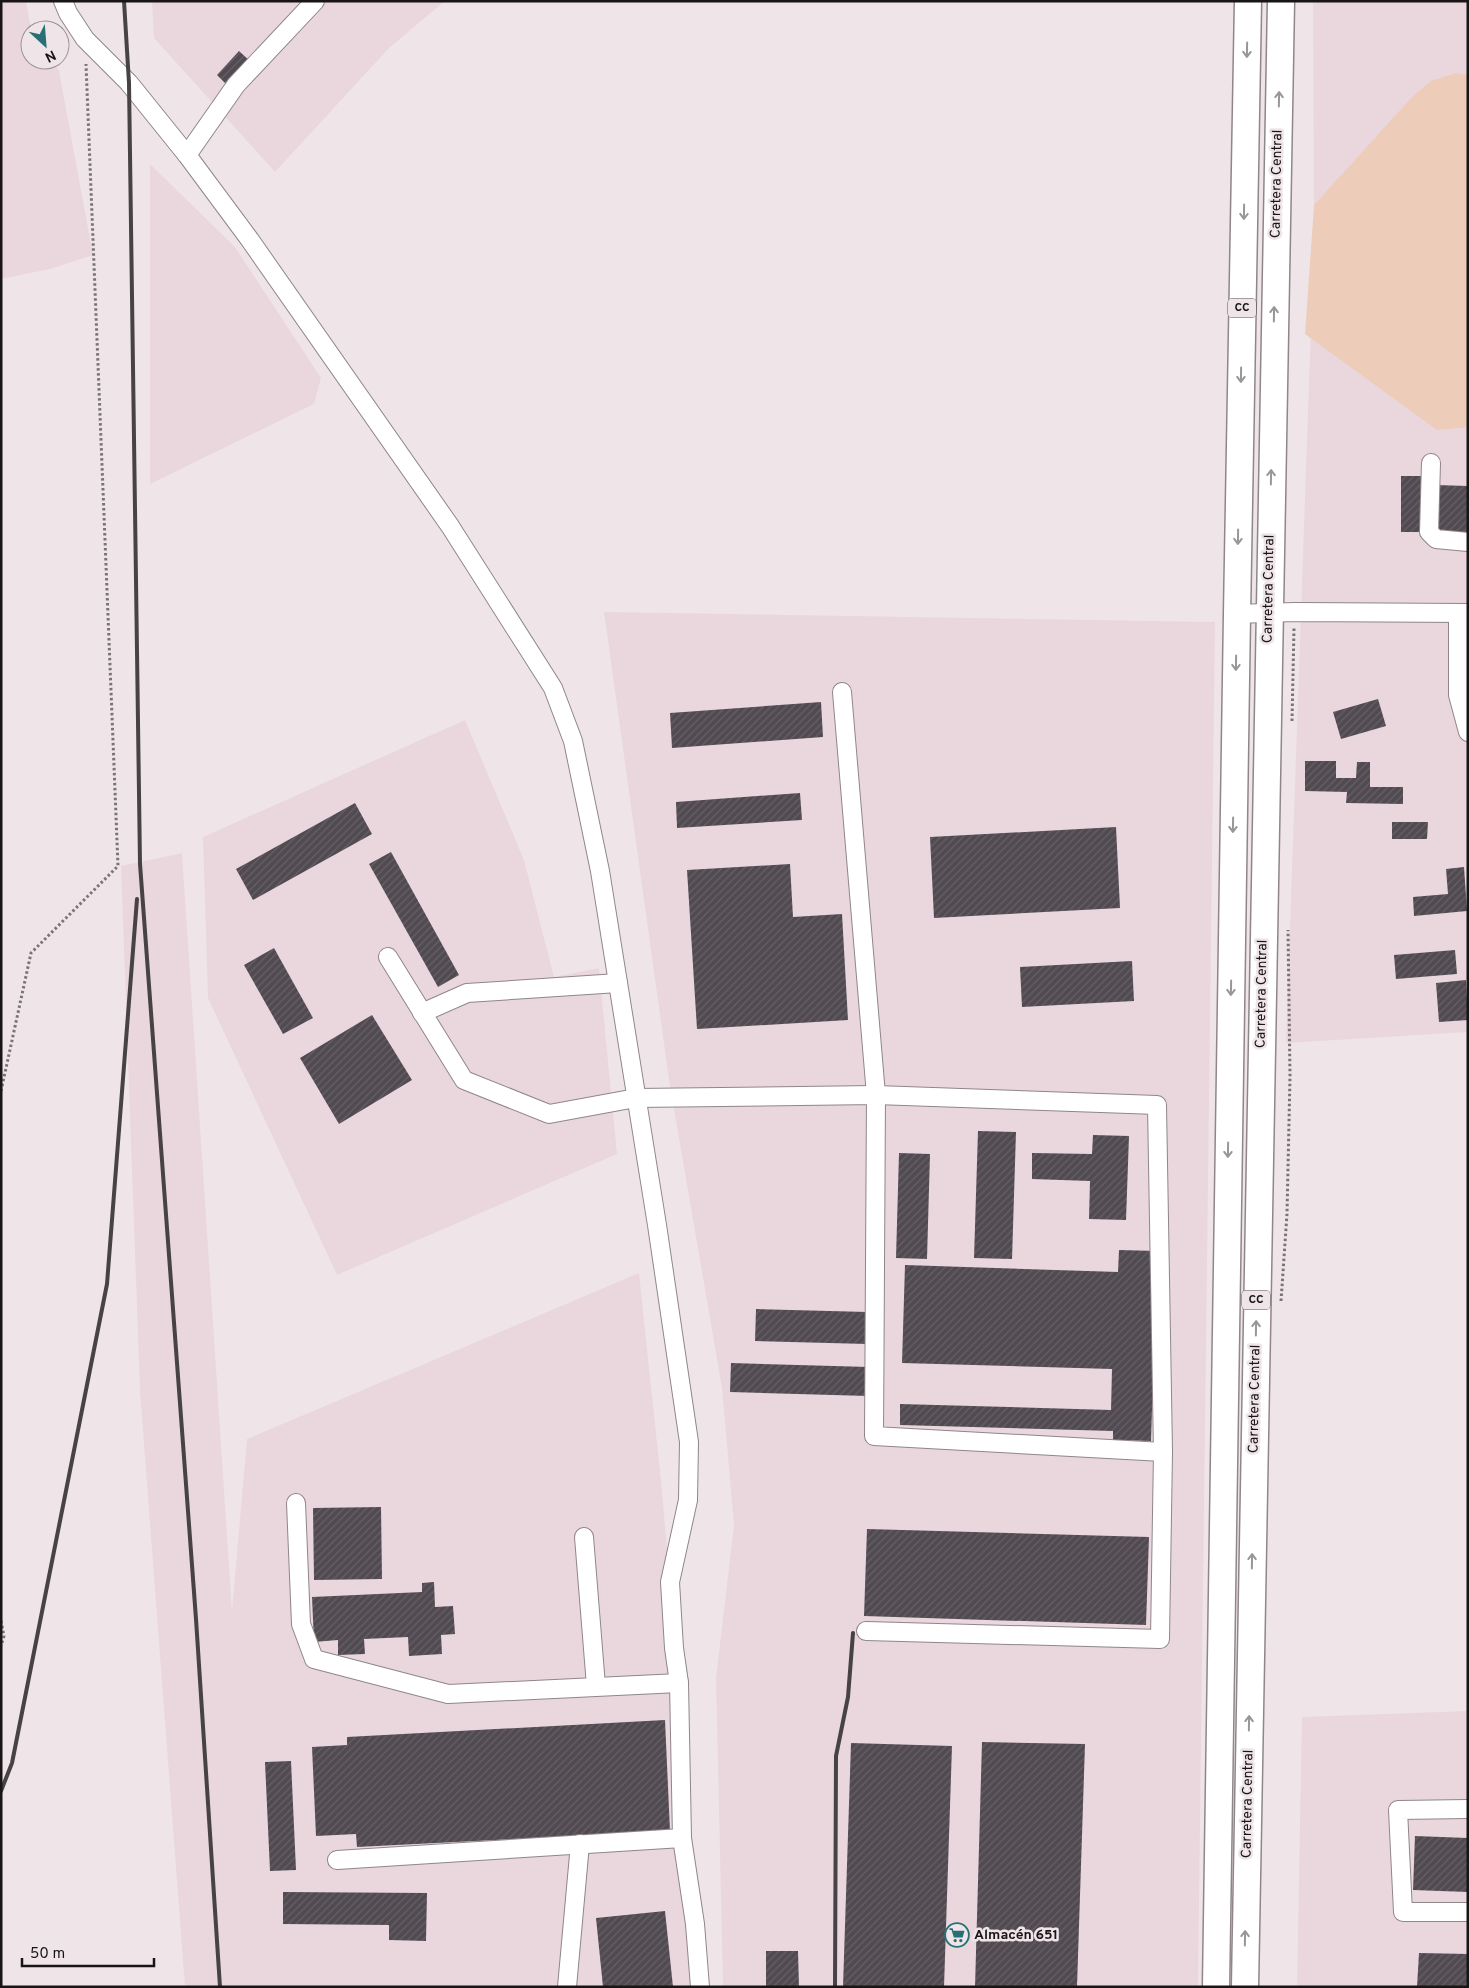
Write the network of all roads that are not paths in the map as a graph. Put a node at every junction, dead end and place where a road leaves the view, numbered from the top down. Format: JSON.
{"nodes":[{"id":1,"x":63,"y":1,"type":"edge"},
{"id":2,"x":315,"y":1,"type":"edge"},
{"id":3,"x":1248,"y":1,"type":"edge"},
{"id":4,"x":1281,"y":1,"type":"edge"},
{"id":5,"x":187,"y":155,"type":"junction"},
{"id":6,"x":1431,"y":463,"type":"dead end"},
{"id":7,"x":1468,"y":542,"type":"edge"},
{"id":8,"x":1268,"y":613,"type":"junction"},
{"id":9,"x":1463,"y":613,"type":"edge"},
{"id":10,"x":1236,"y":614,"type":"junction"},
{"id":11,"x":842,"y":692,"type":"dead end"},
{"id":12,"x":1468,"y":732,"type":"edge"},
{"id":13,"x":388,"y":957,"type":"dead end"},
{"id":14,"x":618,"y":983,"type":"junction"},
{"id":15,"x":422,"y":1013,"type":"junction"},
{"id":16,"x":876,"y":1095,"type":"junction"},
{"id":17,"x":636,"y":1098,"type":"junction"},
{"id":18,"x":1163,"y":1452,"type":"junction"},
{"id":19,"x":296,"y":1503,"type":"dead end"},
{"id":20,"x":584,"y":1537,"type":"dead end"},
{"id":21,"x":866,"y":1631,"type":"dead end"},
{"id":22,"x":679,"y":1683,"type":"junction"},
{"id":23,"x":596,"y":1686,"type":"junction"},
{"id":24,"x":1468,"y":1809,"type":"edge"},
{"id":25,"x":682,"y":1838,"type":"junction"},
{"id":26,"x":580,"y":1844,"type":"junction"},
{"id":27,"x":337,"y":1860,"type":"dead end"},
{"id":28,"x":1468,"y":1912,"type":"edge"},
{"id":29,"x":567,"y":1987,"type":"edge"},
{"id":30,"x":700,"y":1987,"type":"edge"},
{"id":31,"x":1216,"y":1987,"type":"edge"},
{"id":32,"x":1244,"y":1987,"type":"edge"}],
"edges":[{"from":1,"to":5,"type":"street"},
{"from":2,"to":5,"type":"street"},
{"from":3,"to":10,"type":"highway","number":"CC","one_way":true},
{"from":8,"to":4,"type":"highway","name":"Carretera Central","number":"CC","one_way":true},
{"from":5,"to":14,"type":"street"},
{"from":6,"to":7,"type":"street"},
{"from":8,"to":9,"type":"street"},
{"from":8,"to":10,"type":"street"},
{"from":32,"to":8,"type":"highway","name":"Carretera Central","number":"CC","one_way":true},
{"from":9,"to":12,"type":"street"},
{"from":10,"to":31,"type":"highway","number":"CC","one_way":true},
{"from":11,"to":16,"type":"street"},
{"from":13,"to":15,"type":"street"},
{"from":14,"to":15,"type":"street"},
{"from":14,"to":17,"type":"street"},
{"from":15,"to":17,"type":"street"},
{"from":16,"to":17,"type":"street"},
{"from":16,"to":18,"type":"street"},
{"from":16,"to":18,"type":"street"},
{"from":17,"to":22,"type":"street"},
{"from":18,"to":21,"type":"street"},
{"from":19,"to":23,"type":"street"},
{"from":20,"to":23,"type":"street"},
{"from":22,"to":23,"type":"street"},
{"from":22,"to":25,"type":"street"},
{"from":24,"to":28,"type":"street"},
{"from":25,"to":26,"type":"street"},
{"from":25,"to":30,"type":"street"},
{"from":26,"to":27,"type":"street"},
{"from":26,"to":29,"type":"street"}]}
